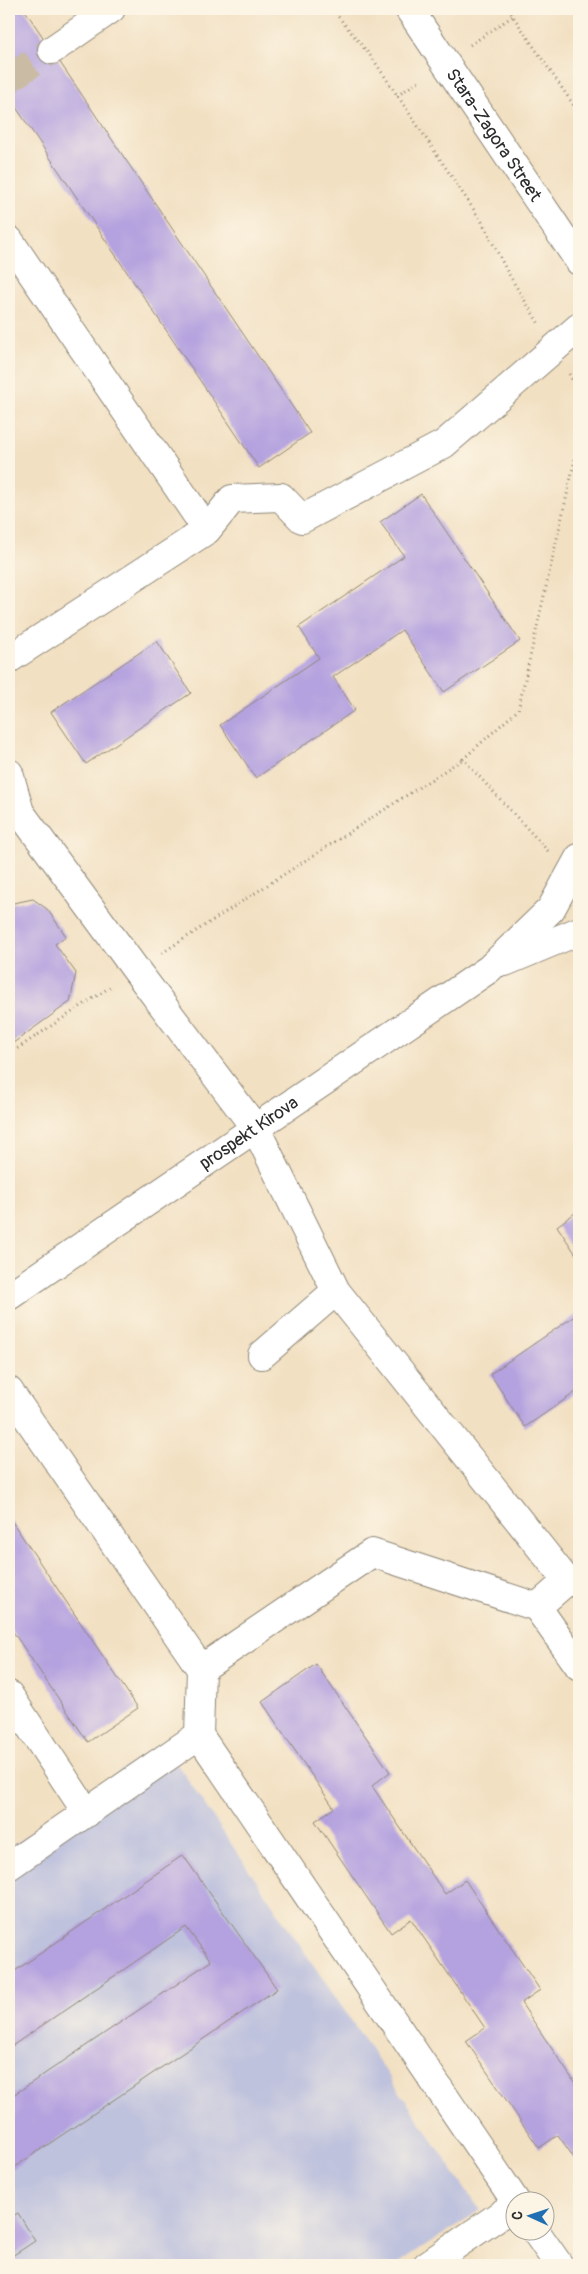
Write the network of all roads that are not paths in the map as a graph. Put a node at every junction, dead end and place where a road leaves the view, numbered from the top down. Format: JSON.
{"nodes":[{"id":1,"x":111,"y":9,"type":"edge"},
{"id":2,"x":409,"y":9,"type":"edge"},
{"id":3,"x":52,"y":50,"type":"tunnel mouth"},
{"id":4,"x":9,"y":240,"type":"edge"},
{"id":5,"x":579,"y":261,"type":"edge"},
{"id":6,"x":579,"y":326,"type":"edge"},
{"id":7,"x":207,"y":530,"type":"junction"},
{"id":8,"x":9,"y":659,"type":"edge"},
{"id":9,"x":9,"y":773,"type":"edge"},
{"id":10,"x":15,"y":817,"type":"edge"},
{"id":11,"x":576,"y":866,"type":"edge"},
{"id":12,"x":579,"y":931,"type":"edge"},
{"id":13,"x":490,"y":969,"type":"junction"},
{"id":14,"x":256,"y":1129,"type":"junction"},
{"id":15,"x":336,"y":1291,"type":"junction"},
{"id":16,"x":9,"y":1296,"type":"edge"},
{"id":17,"x":262,"y":1354,"type":"dead end"},
{"id":18,"x":9,"y":1392,"type":"edge"},
{"id":19,"x":573,"y":1579,"type":"edge"},
{"id":20,"x":537,"y":1607,"type":"junction"},
{"id":21,"x":579,"y":1666,"type":"edge"},
{"id":22,"x":201,"y":1670,"type":"junction"},
{"id":23,"x":9,"y":1695,"type":"edge"},
{"id":24,"x":199,"y":1735,"type":"junction"},
{"id":25,"x":87,"y":1813,"type":"junction"},
{"id":26,"x":9,"y":1866,"type":"edge"},
{"id":27,"x":509,"y":2192,"type":"edge"},
{"id":28,"x":506,"y":2210,"type":"edge"},
{"id":29,"x":543,"y":2242,"type":"edge"},
{"id":30,"x":427,"y":2265,"type":"edge"},
{"id":31,"x":560,"y":2265,"type":"edge"}],
"edges":[{"from":1,"to":3,"type":"main road"},
{"from":2,"to":5,"type":"main road","name":"Stara-Zagora Street"},
{"from":4,"to":7,"type":"main road"},
{"from":6,"to":7,"type":"main road"},
{"from":7,"to":8,"type":"main road"},
{"from":9,"to":10,"type":"main road"},
{"from":10,"to":14,"type":"main road"},
{"from":11,"to":13,"type":"main road"},
{"from":12,"to":13,"type":"main road"},
{"from":13,"to":14,"type":"main road","name":"prospekt Kirova"},
{"from":14,"to":15,"type":"main road"},
{"from":14,"to":16,"type":"main road","name":"prospekt Kirova"},
{"from":15,"to":17,"type":"main road"},
{"from":15,"to":19,"type":"main road"},
{"from":18,"to":22,"type":"main road"},
{"from":19,"to":20,"type":"main road"},
{"from":20,"to":21,"type":"main road"},
{"from":20,"to":22,"type":"main road"},
{"from":22,"to":24,"type":"main road"},
{"from":23,"to":25,"type":"main road"},
{"from":24,"to":25,"type":"main road"},
{"from":24,"to":27,"type":"main road"},
{"from":25,"to":26,"type":"main road"},
{"from":28,"to":30,"type":"main road"},
{"from":29,"to":31,"type":"main road"}]}
